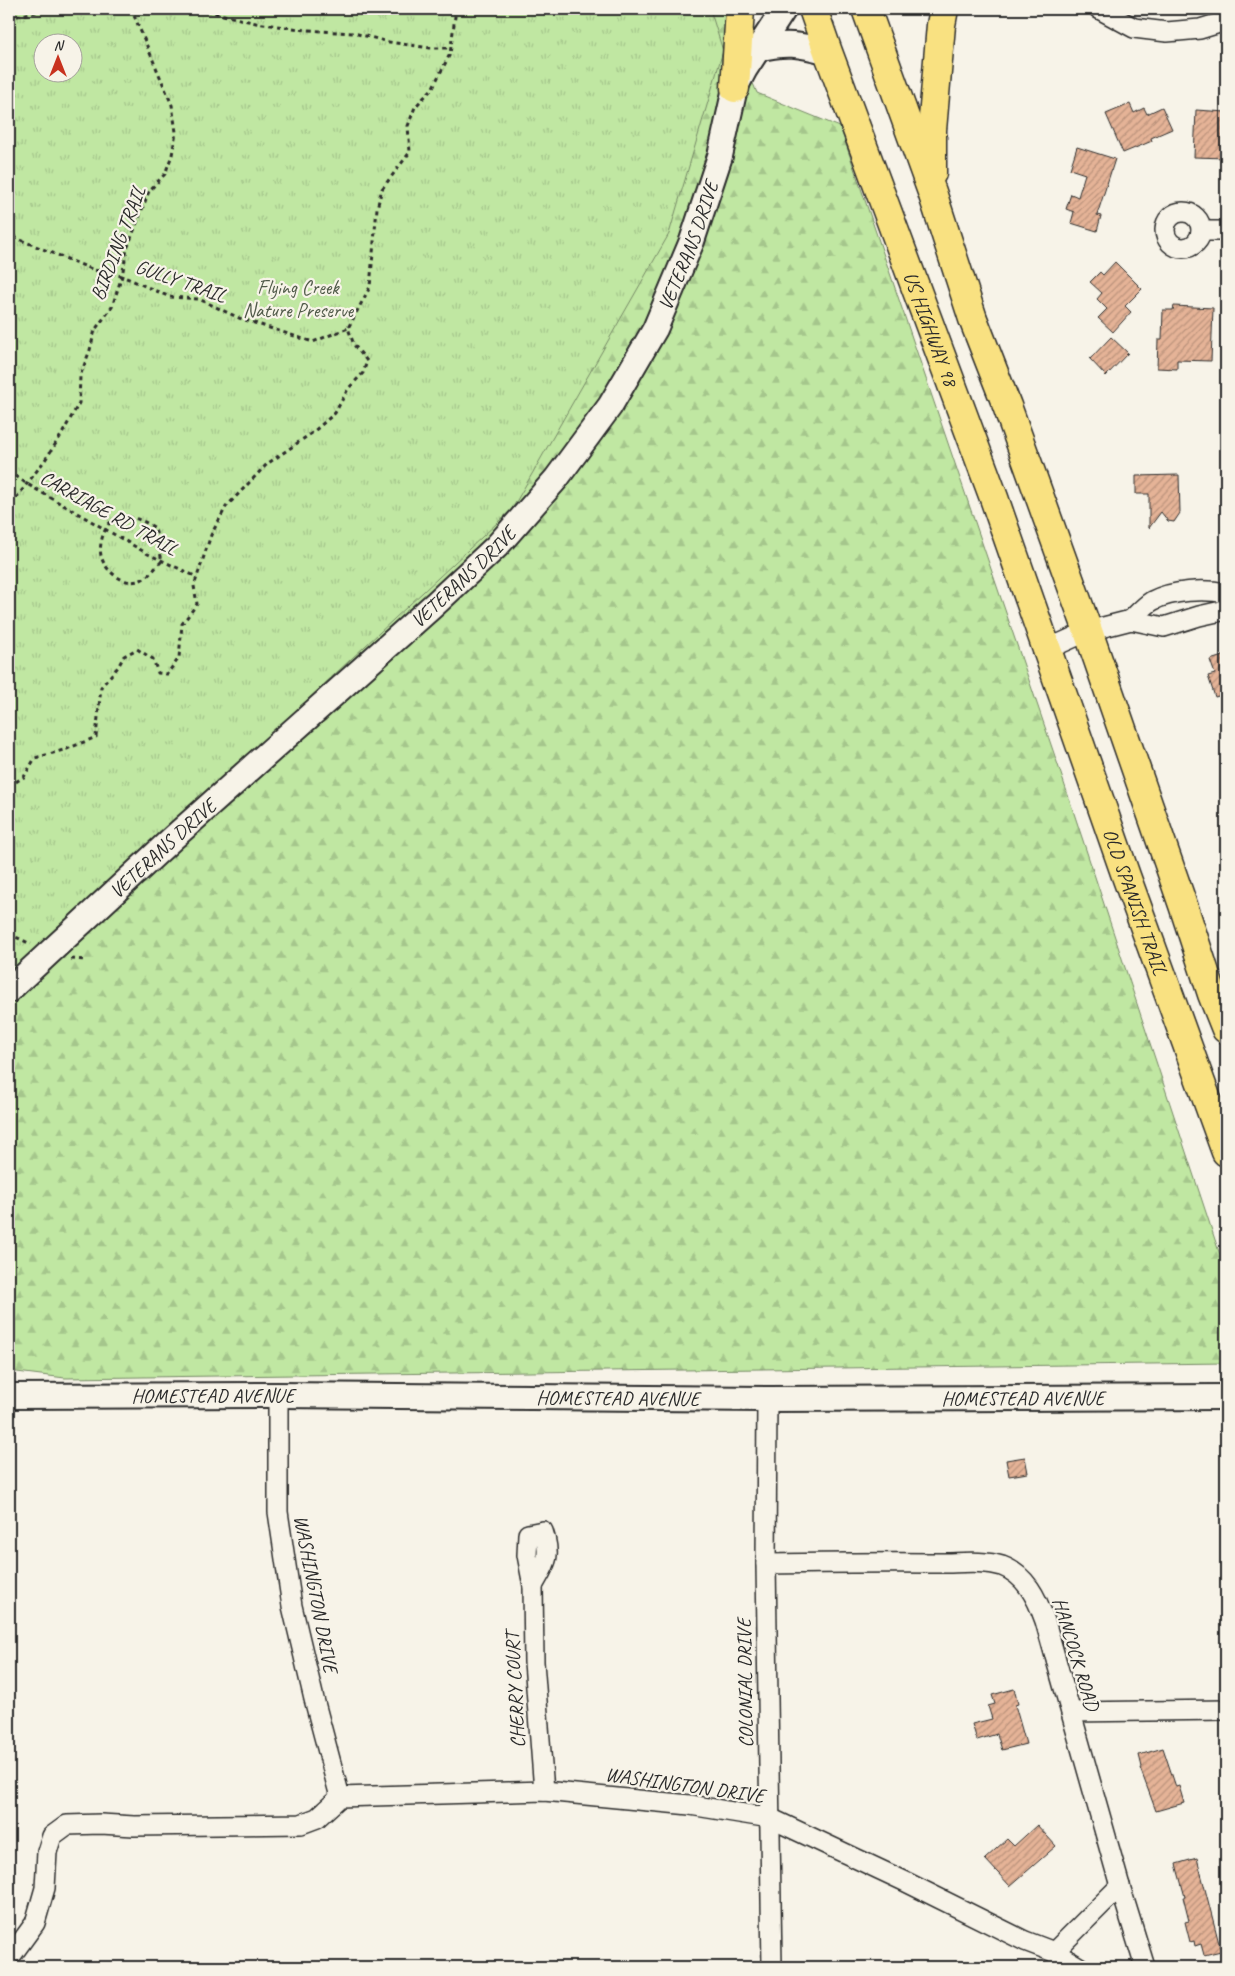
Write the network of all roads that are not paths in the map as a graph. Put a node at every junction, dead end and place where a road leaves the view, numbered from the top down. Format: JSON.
{"nodes":[{"id":1,"x":740,"y":9,"type":"edge"},
{"id":2,"x":784,"y":9,"type":"edge"},
{"id":3,"x":813,"y":9,"type":"edge"},
{"id":4,"x":866,"y":9,"type":"edge"},
{"id":5,"x":944,"y":9,"type":"edge"},
{"id":6,"x":1099,"y":9,"type":"edge"},
{"id":7,"x":1226,"y":20,"type":"edge"},
{"id":8,"x":757,"y":49,"type":"junction"},
{"id":9,"x":828,"y":52,"type":"junction"},
{"id":10,"x":735,"y":88,"type":"junction"},
{"id":11,"x":932,"y":192,"type":"junction"},
{"id":12,"x":1201,"y":231,"type":"dead end"},
{"id":13,"x":1226,"y":231,"type":"edge"},
{"id":14,"x":1226,"y":592,"type":"edge"},
{"id":15,"x":1226,"y":610,"type":"edge"},
{"id":16,"x":1132,"y":620,"type":"junction"},
{"id":17,"x":1088,"y":632,"type":"junction"},
{"id":18,"x":1048,"y":649,"type":"junction"},
{"id":19,"x":9,"y":990,"type":"edge"},
{"id":20,"x":1226,"y":1029,"type":"edge"},
{"id":21,"x":1226,"y":1152,"type":"edge"},
{"id":22,"x":278,"y":1395,"type":"junction"},
{"id":23,"x":9,"y":1396,"type":"edge"},
{"id":24,"x":1226,"y":1397,"type":"edge"},
{"id":25,"x":767,"y":1399,"type":"junction"},
{"id":26,"x":766,"y":1564,"type":"junction"},
{"id":27,"x":533,"y":1586,"type":"dead end"},
{"id":28,"x":1226,"y":1710,"type":"edge"},
{"id":29,"x":1072,"y":1712,"type":"junction"},
{"id":30,"x":544,"y":1791,"type":"junction"},
{"id":31,"x":340,"y":1797,"type":"junction"},
{"id":32,"x":770,"y":1818,"type":"junction"},
{"id":33,"x":1120,"y":1886,"type":"junction"},
{"id":34,"x":1054,"y":1952,"type":"junction"},
{"id":35,"x":9,"y":1955,"type":"edge"},
{"id":36,"x":772,"y":1967,"type":"edge"},
{"id":37,"x":1079,"y":1967,"type":"edge"},
{"id":38,"x":1145,"y":1967,"type":"edge"}],
"edges":[{"from":1,"to":10,"type":"main road"},
{"from":2,"to":8,"type":"street","name":"VETERANS DRIVE"},
{"from":3,"to":9,"type":"main road","name":"US HIGHWAY 98"},
{"from":4,"to":11,"type":"main road"},
{"from":5,"to":11,"type":"main road"},
{"from":6,"to":7,"type":"street"},
{"from":8,"to":9,"type":"street"},
{"from":8,"to":10,"type":"street","name":"VETERANS DRIVE"},
{"from":9,"to":18,"type":"main road","name":"US HIGHWAY 98"},
{"from":10,"to":19,"type":"street","name":"VETERANS DRIVE"},
{"from":11,"to":17,"type":"main road"},
{"from":12,"to":13,"type":"street"},
{"from":14,"to":16,"type":"street"},
{"from":15,"to":16,"type":"street"},
{"from":16,"to":17,"type":"street"},
{"from":17,"to":18,"type":"street"},
{"from":17,"to":20,"type":"main road","name":"OLD SPANISH TRAIL"},
{"from":18,"to":21,"type":"main road","name":"OLD SPANISH TRAIL"},
{"from":22,"to":23,"type":"street","name":"HOMESTEAD AVENUE"},
{"from":22,"to":25,"type":"street","name":"HOMESTEAD AVENUE"},
{"from":22,"to":31,"type":"street","name":"WASHINGTON DRIVE"},
{"from":24,"to":25,"type":"street","name":"HOMESTEAD AVENUE"},
{"from":25,"to":26,"type":"street","name":"COLONIAL DRIVE"},
{"from":26,"to":29,"type":"street","name":"HANCOCK ROAD"},
{"from":26,"to":32,"type":"street","name":"COLONIAL DRIVE"},
{"from":27,"to":30,"type":"street","name":"CHERRY COURT"},
{"from":28,"to":29,"type":"street"},
{"from":29,"to":33,"type":"street","name":"HANCOCK ROAD"},
{"from":30,"to":31,"type":"street","name":"WASHINGTON DRIVE"},
{"from":30,"to":32,"type":"street","name":"WASHINGTON DRIVE"},
{"from":31,"to":35,"type":"street"},
{"from":32,"to":34,"type":"street","name":"WASHINGTON DRIVE"},
{"from":32,"to":36,"type":"street","name":"COLONIAL DRIVE"},
{"from":33,"to":34,"type":"street"},
{"from":33,"to":38,"type":"street","name":"HANCOCK ROAD"},
{"from":34,"to":37,"type":"street","name":"WASHINGTON DRIVE"}]}
